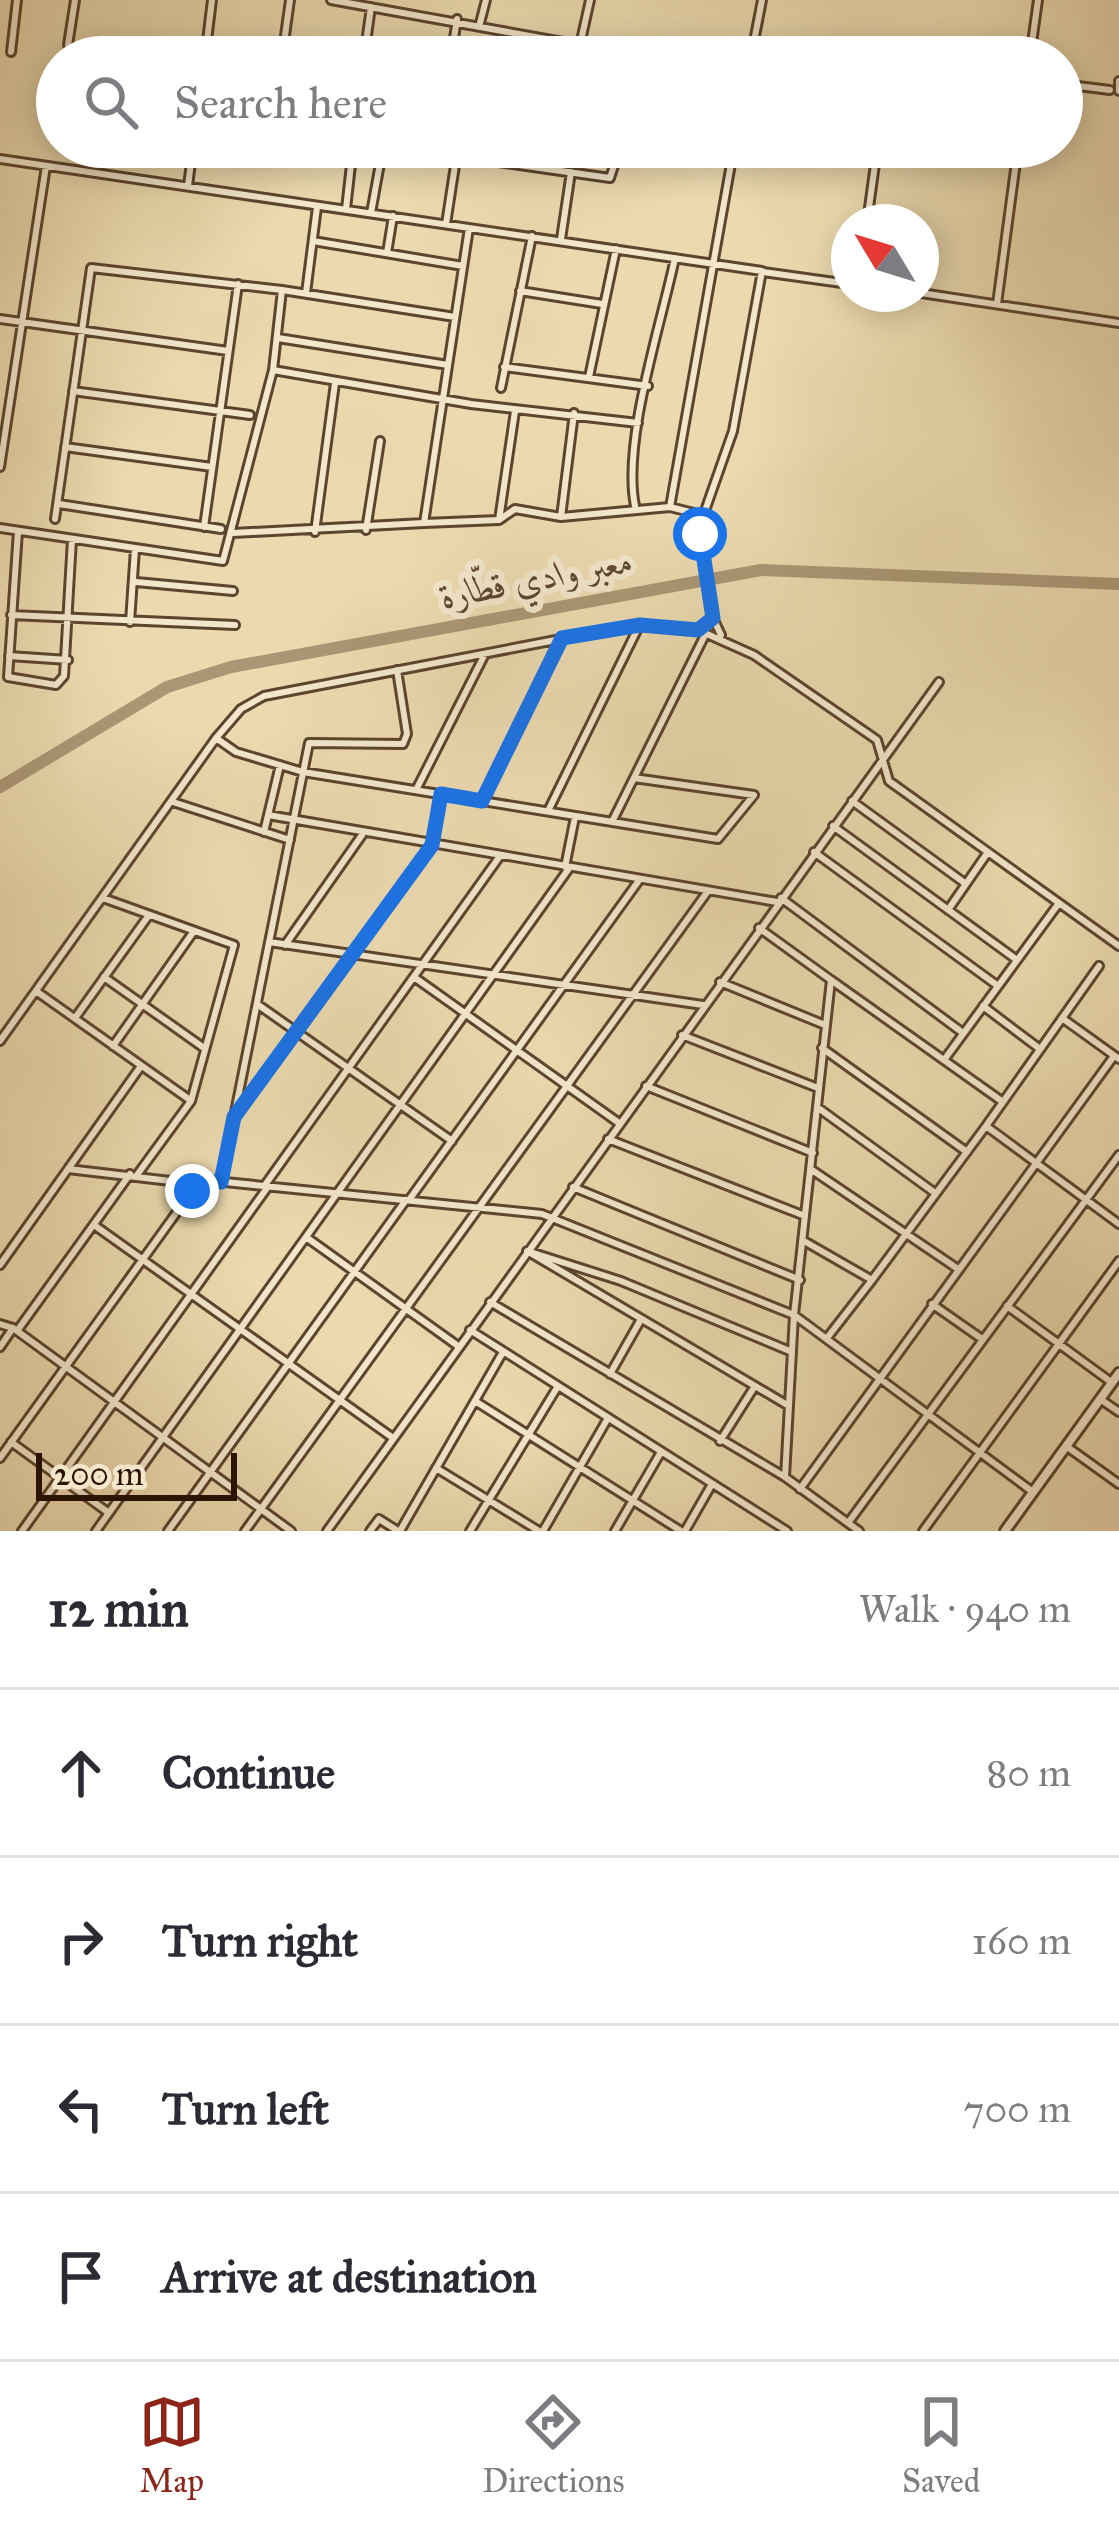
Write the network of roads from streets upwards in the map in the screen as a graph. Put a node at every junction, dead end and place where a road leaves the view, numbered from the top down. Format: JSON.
{"nodes":[{"id":1,"x":17,"y":0,"type":"edge"},
{"id":2,"x":75,"y":0,"type":"edge"},
{"id":3,"x":212,"y":0,"type":"edge"},
{"id":4,"x":290,"y":0,"type":"edge"},
{"id":5,"x":332,"y":0,"type":"edge"},
{"id":6,"x":486,"y":0,"type":"edge"},
{"id":7,"x":590,"y":0,"type":"edge"},
{"id":8,"x":762,"y":0,"type":"edge"},
{"id":9,"x":1038,"y":0,"type":"edge"},
{"id":10,"x":366,"y":3,"type":"edge"},
{"id":11,"x":458,"y":19,"type":"junction"},
{"id":12,"x":480,"y":23,"type":"junction"},
{"id":13,"x":69,"y":36,"type":"edge"},
{"id":14,"x":208,"y":36,"type":"edge"},
{"id":15,"x":285,"y":36,"type":"edge"},
{"id":16,"x":365,"y":36,"type":"edge"},
{"id":17,"x":455,"y":36,"type":"edge"},
{"id":18,"x":539,"y":36,"type":"edge"},
{"id":19,"x":582,"y":36,"type":"edge"},
{"id":20,"x":756,"y":36,"type":"edge"},
{"id":21,"x":1033,"y":36,"type":"edge"},
{"id":22,"x":11,"y":52,"type":"dead end"},
{"id":23,"x":1119,"y":82,"type":"edge"},
{"id":24,"x":1083,"y":86,"type":"edge"},
{"id":25,"x":1114,"y":90,"type":"edge"},
{"id":26,"x":0,"y":159,"type":"edge"},
{"id":27,"x":36,"y":164,"type":"edge"},
{"id":28,"x":46,"y":168,"type":"edge"},
{"id":29,"x":60,"y":168,"type":"edge"},
{"id":30,"x":190,"y":168,"type":"edge"},
{"id":31,"x":351,"y":168,"type":"edge"},
{"id":32,"x":379,"y":168,"type":"edge"},
{"id":33,"x":454,"y":168,"type":"edge"},
{"id":34,"x":551,"y":168,"type":"edge"},
{"id":35,"x":613,"y":168,"type":"edge"},
{"id":36,"x":730,"y":168,"type":"edge"},
{"id":37,"x":874,"y":168,"type":"edge"},
{"id":38,"x":1015,"y":168,"type":"edge"},
{"id":39,"x":571,"y":172,"type":"junction"},
{"id":40,"x":188,"y":186,"type":"junction"},
{"id":41,"x":869,"y":204,"type":"edge"},
{"id":42,"x":317,"y":205,"type":"junction"},
{"id":43,"x":346,"y":208,"type":"junction"},
{"id":44,"x":371,"y":213,"type":"junction"},
{"id":45,"x":393,"y":217,"type":"junction"},
{"id":46,"x":446,"y":224,"type":"junction"},
{"id":47,"x":469,"y":228,"type":"junction"},
{"id":48,"x":532,"y":236,"type":"junction"},
{"id":49,"x":561,"y":240,"type":"junction"},
{"id":50,"x":313,"y":241,"type":"junction"},
{"id":51,"x":616,"y":249,"type":"junction"},
{"id":52,"x":387,"y":254,"type":"junction"},
{"id":53,"x":675,"y":258,"type":"junction"},
{"id":54,"x":712,"y":263,"type":"junction"},
{"id":55,"x":463,"y":266,"type":"junction"},
{"id":56,"x":762,"y":272,"type":"junction"},
{"id":57,"x":831,"y":282,"type":"edge"},
{"id":58,"x":238,"y":284,"type":"junction"},
{"id":59,"x":282,"y":290,"type":"junction"},
{"id":60,"x":520,"y":290,"type":"junction"},
{"id":61,"x":306,"y":292,"type":"junction"},
{"id":62,"x":939,"y":296,"type":"edge"},
{"id":63,"x":602,"y":304,"type":"junction"},
{"id":64,"x":998,"y":304,"type":"junction"},
{"id":65,"x":455,"y":317,"type":"junction"},
{"id":66,"x":0,"y":319,"type":"edge"},
{"id":67,"x":22,"y":322,"type":"junction"},
{"id":68,"x":1119,"y":323,"type":"edge"},
{"id":69,"x":82,"y":332,"type":"junction"},
{"id":70,"x":278,"y":338,"type":"junction"},
{"id":71,"x":228,"y":351,"type":"junction"},
{"id":72,"x":448,"y":365,"type":"junction"},
{"id":73,"x":504,"y":367,"type":"junction"},
{"id":74,"x":273,"y":370,"type":"junction"},
{"id":75,"x":589,"y":377,"type":"junction"},
{"id":76,"x":335,"y":383,"type":"junction"},
{"id":77,"x":648,"y":386,"type":"junction"},
{"id":78,"x":501,"y":388,"type":"dead end"},
{"id":79,"x":74,"y":391,"type":"junction"},
{"id":80,"x":442,"y":400,"type":"junction"},
{"id":81,"x":220,"y":410,"type":"junction"},
{"id":82,"x":515,"y":410,"type":"junction"},
{"id":83,"x":574,"y":413,"type":"junction"},
{"id":84,"x":250,"y":416,"type":"dead end"},
{"id":85,"x":638,"y":423,"type":"junction"},
{"id":86,"x":3,"y":426,"type":"edge"},
{"id":87,"x":380,"y":441,"type":"dead end"},
{"id":88,"x":65,"y":447,"type":"junction"},
{"id":89,"x":0,"y":467,"type":"edge"},
{"id":90,"x":212,"y":467,"type":"junction"},
{"id":91,"x":57,"y":504,"type":"junction"},
{"id":92,"x":635,"y":506,"type":"junction"},
{"id":93,"x":670,"y":507,"type":"junction"},
{"id":94,"x":702,"y":515,"type":"junction"},
{"id":95,"x":561,"y":517,"type":"junction"},
{"id":96,"x":55,"y":519,"type":"dead end"},
{"id":97,"x":499,"y":520,"type":"junction"},
{"id":98,"x":424,"y":523,"type":"junction"},
{"id":99,"x":204,"y":526,"type":"junction"},
{"id":100,"x":0,"y":528,"type":"edge"},
{"id":101,"x":221,"y":529,"type":"dead end"},
{"id":102,"x":366,"y":530,"type":"junction"},
{"id":103,"x":18,"y":531,"type":"junction"},
{"id":104,"x":233,"y":532,"type":"junction"},
{"id":105,"x":315,"y":532,"type":"junction"},
{"id":106,"x":72,"y":539,"type":"junction"},
{"id":107,"x":135,"y":549,"type":"junction"},
{"id":108,"x":136,"y":582,"type":"junction"},
{"id":109,"x":233,"y":591,"type":"dead end"},
{"id":110,"x":11,"y":615,"type":"junction"},
{"id":111,"x":69,"y":618,"type":"junction"},
{"id":112,"x":713,"y":618,"type":"junction"},
{"id":113,"x":130,"y":622,"type":"junction"},
{"id":114,"x":235,"y":625,"type":"dead end"},
{"id":115,"x":640,"y":625,"type":"junction"},
{"id":116,"x":702,"y":632,"type":"junction"},
{"id":117,"x":562,"y":638,"type":"junction"},
{"id":118,"x":723,"y":638,"type":"junction"},
{"id":119,"x":486,"y":652,"type":"junction"},
{"id":120,"x":9,"y":656,"type":"junction"},
{"id":121,"x":68,"y":660,"type":"junction"},
{"id":122,"x":397,"y":670,"type":"junction"},
{"id":123,"x":939,"y":682,"type":"dead end"},
{"id":124,"x":215,"y":738,"type":"junction"},
{"id":125,"x":883,"y":759,"type":"junction"},
{"id":126,"x":280,"y":765,"type":"junction"},
{"id":127,"x":303,"y":772,"type":"junction"},
{"id":128,"x":634,"y":778,"type":"junction"},
{"id":129,"x":416,"y":790,"type":"junction"},
{"id":130,"x":441,"y":794,"type":"junction"},
{"id":131,"x":482,"y":801,"type":"junction"},
{"id":132,"x":852,"y":801,"type":"junction"},
{"id":133,"x":172,"y":802,"type":"junction"},
{"id":134,"x":548,"y":812,"type":"junction"},
{"id":135,"x":268,"y":815,"type":"junction"},
{"id":136,"x":575,"y":816,"type":"junction"},
{"id":137,"x":612,"y":822,"type":"junction"},
{"id":138,"x":293,"y":823,"type":"junction"},
{"id":139,"x":833,"y":826,"type":"junction"},
{"id":140,"x":264,"y":832,"type":"junction"},
{"id":141,"x":362,"y":834,"type":"junction"},
{"id":142,"x":290,"y":840,"type":"junction"},
{"id":143,"x":432,"y":845,"type":"junction"},
{"id":144,"x":814,"y":852,"type":"junction"},
{"id":145,"x":988,"y":852,"type":"junction"},
{"id":146,"x":500,"y":856,"type":"junction"},
{"id":147,"x":568,"y":867,"type":"junction"},
{"id":148,"x":640,"y":879,"type":"junction"},
{"id":149,"x":966,"y":884,"type":"junction"},
{"id":150,"x":708,"y":891,"type":"junction"},
{"id":151,"x":103,"y":898,"type":"junction"},
{"id":152,"x":779,"y":900,"type":"junction"},
{"id":153,"x":1059,"y":903,"type":"junction"},
{"id":154,"x":948,"y":910,"type":"junction"},
{"id":155,"x":148,"y":914,"type":"junction"},
{"id":156,"x":759,"y":928,"type":"junction"},
{"id":157,"x":194,"y":931,"type":"junction"},
{"id":158,"x":269,"y":943,"type":"junction"},
{"id":159,"x":285,"y":945,"type":"junction"},
{"id":160,"x":1119,"y":946,"type":"edge"},
{"id":161,"x":352,"y":955,"type":"junction"},
{"id":162,"x":1017,"y":960,"type":"junction"},
{"id":163,"x":422,"y":965,"type":"junction"},
{"id":164,"x":1099,"y":966,"type":"dead end"},
{"id":165,"x":493,"y":975,"type":"junction"},
{"id":166,"x":104,"y":977,"type":"junction"},
{"id":167,"x":414,"y":977,"type":"junction"},
{"id":168,"x":831,"y":980,"type":"junction"},
{"id":169,"x":720,"y":982,"type":"junction"},
{"id":170,"x":563,"y":986,"type":"junction"},
{"id":171,"x":998,"y":986,"type":"junction"},
{"id":172,"x":36,"y":991,"type":"junction"},
{"id":173,"x":632,"y":995,"type":"junction"},
{"id":174,"x":142,"y":1004,"type":"junction"},
{"id":175,"x":257,"y":1004,"type":"junction"},
{"id":176,"x":704,"y":1005,"type":"junction"},
{"id":177,"x":983,"y":1006,"type":"junction"},
{"id":178,"x":466,"y":1014,"type":"junction"},
{"id":179,"x":74,"y":1018,"type":"junction"},
{"id":180,"x":1062,"y":1018,"type":"junction"},
{"id":181,"x":824,"y":1024,"type":"junction"},
{"id":182,"x":296,"y":1031,"type":"junction"},
{"id":183,"x":963,"y":1033,"type":"junction"},
{"id":184,"x":682,"y":1035,"type":"junction"},
{"id":185,"x":0,"y":1041,"type":"edge"},
{"id":186,"x":113,"y":1046,"type":"junction"},
{"id":187,"x":822,"y":1048,"type":"junction"},
{"id":188,"x":205,"y":1049,"type":"junction"},
{"id":189,"x":1040,"y":1049,"type":"junction"},
{"id":190,"x":517,"y":1050,"type":"junction"},
{"id":191,"x":1117,"y":1058,"type":"edge"},
{"id":192,"x":944,"y":1060,"type":"junction"},
{"id":193,"x":141,"y":1066,"type":"junction"},
{"id":194,"x":348,"y":1069,"type":"junction"},
{"id":195,"x":567,"y":1085,"type":"junction"},
{"id":196,"x":646,"y":1086,"type":"junction"},
{"id":197,"x":818,"y":1088,"type":"junction"},
{"id":198,"x":191,"y":1101,"type":"junction"},
{"id":199,"x":1003,"y":1102,"type":"junction"},
{"id":200,"x":401,"y":1104,"type":"junction"},
{"id":201,"x":817,"y":1106,"type":"junction"},
{"id":202,"x":234,"y":1117,"type":"junction"},
{"id":203,"x":619,"y":1123,"type":"junction"},
{"id":204,"x":986,"y":1126,"type":"junction"},
{"id":205,"x":608,"y":1138,"type":"junction"},
{"id":206,"x":452,"y":1141,"type":"junction"},
{"id":207,"x":967,"y":1152,"type":"junction"},
{"id":208,"x":813,"y":1153,"type":"junction"},
{"id":209,"x":1119,"y":1155,"type":"edge"},
{"id":210,"x":1036,"y":1163,"type":"junction"},
{"id":211,"x":68,"y":1168,"type":"junction"},
{"id":212,"x":811,"y":1169,"type":"junction"},
{"id":213,"x":134,"y":1175,"type":"junction"},
{"id":214,"x":221,"y":1182,"type":"junction"},
{"id":215,"x":198,"y":1184,"type":"junction"},
{"id":216,"x":266,"y":1186,"type":"junction"},
{"id":217,"x":573,"y":1187,"type":"junction"},
{"id":218,"x":338,"y":1193,"type":"junction"},
{"id":219,"x":936,"y":1194,"type":"junction"},
{"id":220,"x":408,"y":1200,"type":"junction"},
{"id":221,"x":1087,"y":1200,"type":"junction"},
{"id":222,"x":478,"y":1207,"type":"junction"},
{"id":223,"x":807,"y":1217,"type":"junction"},
{"id":224,"x":551,"y":1218,"type":"junction"},
{"id":225,"x":1119,"y":1224,"type":"edge"},
{"id":226,"x":94,"y":1225,"type":"junction"},
{"id":227,"x":907,"y":1233,"type":"junction"},
{"id":228,"x":306,"y":1238,"type":"junction"},
{"id":229,"x":804,"y":1241,"type":"junction"},
{"id":230,"x":527,"y":1251,"type":"junction"},
{"id":231,"x":143,"y":1259,"type":"junction"},
{"id":232,"x":1119,"y":1261,"type":"edge"},
{"id":233,"x":0,"y":1265,"type":"edge"},
{"id":234,"x":958,"y":1269,"type":"junction"},
{"id":235,"x":355,"y":1271,"type":"junction"},
{"id":236,"x":800,"y":1280,"type":"junction"},
{"id":237,"x":872,"y":1280,"type":"junction"},
{"id":238,"x":192,"y":1294,"type":"junction"},
{"id":239,"x":490,"y":1302,"type":"junction"},
{"id":240,"x":932,"y":1304,"type":"junction"},
{"id":241,"x":1007,"y":1306,"type":"junction"},
{"id":242,"x":405,"y":1309,"type":"junction"},
{"id":243,"x":794,"y":1315,"type":"junction"},
{"id":244,"x":640,"y":1321,"type":"junction"},
{"id":245,"x":0,"y":1324,"type":"edge"},
{"id":246,"x":241,"y":1328,"type":"junction"},
{"id":247,"x":15,"y":1329,"type":"junction"},
{"id":248,"x":470,"y":1330,"type":"junction"},
{"id":249,"x":827,"y":1338,"type":"junction"},
{"id":250,"x":982,"y":1339,"type":"junction"},
{"id":251,"x":1060,"y":1345,"type":"junction"},
{"id":252,"x":458,"y":1346,"type":"junction"},
{"id":253,"x":0,"y":1347,"type":"edge"},
{"id":254,"x":503,"y":1352,"type":"junction"},
{"id":255,"x":792,"y":1352,"type":"junction"},
{"id":256,"x":289,"y":1364,"type":"junction"},
{"id":257,"x":65,"y":1367,"type":"junction"},
{"id":258,"x":1119,"y":1373,"type":"edge"},
{"id":259,"x":610,"y":1374,"type":"junction"},
{"id":260,"x":878,"y":1377,"type":"junction"},
{"id":261,"x":1112,"y":1382,"type":"junction"},
{"id":262,"x":558,"y":1386,"type":"junction"},
{"id":263,"x":753,"y":1388,"type":"junction"},
{"id":264,"x":1100,"y":1399,"type":"junction"},
{"id":265,"x":340,"y":1400,"type":"junction"},
{"id":266,"x":475,"y":1401,"type":"junction"},
{"id":267,"x":114,"y":1403,"type":"junction"},
{"id":268,"x":789,"y":1406,"type":"junction"},
{"id":269,"x":928,"y":1411,"type":"junction"},
{"id":270,"x":1119,"y":1412,"type":"edge"},
{"id":271,"x":608,"y":1418,"type":"junction"},
{"id":272,"x":528,"y":1435,"type":"junction"},
{"id":273,"x":163,"y":1438,"type":"junction"},
{"id":274,"x":393,"y":1438,"type":"junction"},
{"id":275,"x":11,"y":1442,"type":"junction"},
{"id":276,"x":720,"y":1442,"type":"junction"},
{"id":277,"x":1066,"y":1446,"type":"junction"},
{"id":278,"x":662,"y":1452,"type":"junction"},
{"id":279,"x":982,"y":1452,"type":"junction"},
{"id":280,"x":0,"y":1457,"type":"edge"},
{"id":281,"x":580,"y":1467,"type":"junction"},
{"id":282,"x":436,"y":1468,"type":"junction"},
{"id":283,"x":210,"y":1472,"type":"junction"},
{"id":284,"x":785,"y":1477,"type":"junction"},
{"id":285,"x":60,"y":1478,"type":"junction"},
{"id":286,"x":712,"y":1484,"type":"junction"},
{"id":287,"x":1119,"y":1484,"type":"edge"},
{"id":288,"x":800,"y":1489,"type":"junction"},
{"id":289,"x":1033,"y":1492,"type":"junction"},
{"id":290,"x":489,"y":1500,"type":"junction"},
{"id":291,"x":633,"y":1501,"type":"junction"},
{"id":292,"x":261,"y":1510,"type":"junction"},
{"id":293,"x":109,"y":1513,"type":"junction"},
{"id":294,"x":766,"y":1518,"type":"junction"},
{"id":295,"x":848,"y":1523,"type":"junction"},
{"id":296,"x":22,"y":1531,"type":"edge"},
{"id":297,"x":96,"y":1531,"type":"edge"},
{"id":298,"x":167,"y":1531,"type":"edge"},
{"id":299,"x":245,"y":1531,"type":"edge"},
{"id":300,"x":291,"y":1531,"type":"edge"},
{"id":301,"x":327,"y":1531,"type":"edge"},
{"id":302,"x":370,"y":1531,"type":"edge"},
{"id":303,"x":399,"y":1531,"type":"edge"},
{"id":304,"x":470,"y":1531,"type":"edge"},
{"id":305,"x":541,"y":1531,"type":"edge"},
{"id":306,"x":615,"y":1531,"type":"edge"},
{"id":307,"x":683,"y":1531,"type":"edge"},
{"id":308,"x":758,"y":1531,"type":"edge"},
{"id":309,"x":787,"y":1531,"type":"edge"},
{"id":310,"x":859,"y":1531,"type":"edge"},
{"id":311,"x":923,"y":1531,"type":"edge"},
{"id":312,"x":1005,"y":1531,"type":"edge"}],
"edges":[{"from":1,"to":22,"type":"street"},
{"from":2,"to":13,"type":"street"},
{"from":3,"to":14,"type":"street"},
{"from":4,"to":15,"type":"street"},
{"from":5,"to":10,"type":"street"},
{"from":6,"to":12,"type":"street"},
{"from":7,"to":19,"type":"street"},
{"from":8,"to":20,"type":"street"},
{"from":9,"to":21,"type":"street"},
{"from":10,"to":11,"type":"street"},
{"from":10,"to":16,"type":"street"},
{"from":11,"to":12,"type":"street"},
{"from":11,"to":17,"type":"street"},
{"from":12,"to":18,"type":"street"},
{"from":23,"to":25,"type":"street"},
{"from":24,"to":25,"type":"street"},
{"from":26,"to":27,"type":"street"},
{"from":28,"to":67,"type":"street"},
{"from":29,"to":40,"type":"street"},
{"from":30,"to":40,"type":"street"},
{"from":31,"to":43,"type":"street"},
{"from":32,"to":44,"type":"street"},
{"from":33,"to":46,"type":"street"},
{"from":34,"to":39,"type":"street"},
{"from":35,"to":39,"type":"street"},
{"from":36,"to":54,"type":"street"},
{"from":37,"to":41,"type":"street"},
{"from":38,"to":64,"type":"street"},
{"from":39,"to":49,"type":"street"},
{"from":40,"to":42,"type":"street"},
{"from":42,"to":43,"type":"street"},
{"from":42,"to":50,"type":"street"},
{"from":43,"to":44,"type":"street"},
{"from":44,"to":45,"type":"street"},
{"from":45,"to":46,"type":"street"},
{"from":45,"to":52,"type":"street"},
{"from":46,"to":47,"type":"street"},
{"from":47,"to":48,"type":"street"},
{"from":47,"to":55,"type":"street"},
{"from":48,"to":49,"type":"street"},
{"from":48,"to":60,"type":"street"},
{"from":49,"to":51,"type":"street"},
{"from":50,"to":52,"type":"street"},
{"from":50,"to":61,"type":"street"},
{"from":51,"to":53,"type":"street"},
{"from":51,"to":63,"type":"street"},
{"from":52,"to":55,"type":"street"},
{"from":53,"to":54,"type":"street"},
{"from":53,"to":77,"type":"street"},
{"from":54,"to":56,"type":"street"},
{"from":54,"to":93,"type":"street"},
{"from":55,"to":65,"type":"street"},
{"from":56,"to":57,"type":"street"},
{"from":56,"to":94,"type":"street"},
{"from":58,"to":59,"type":"street"},
{"from":58,"to":69,"type":"street"},
{"from":58,"to":71,"type":"street"},
{"from":59,"to":61,"type":"street"},
{"from":59,"to":70,"type":"street"},
{"from":60,"to":63,"type":"street"},
{"from":60,"to":73,"type":"street"},
{"from":61,"to":65,"type":"street"},
{"from":62,"to":64,"type":"street"},
{"from":63,"to":75,"type":"street"},
{"from":64,"to":68,"type":"street"},
{"from":65,"to":72,"type":"street"},
{"from":66,"to":67,"type":"street"},
{"from":67,"to":69,"type":"street"},
{"from":67,"to":86,"type":"street"},
{"from":69,"to":71,"type":"street"},
{"from":69,"to":79,"type":"street"},
{"from":70,"to":72,"type":"street"},
{"from":70,"to":74,"type":"street"},
{"from":71,"to":81,"type":"street"},
{"from":72,"to":80,"type":"street"},
{"from":73,"to":75,"type":"street"},
{"from":73,"to":78,"type":"street"},
{"from":74,"to":76,"type":"street"},
{"from":74,"to":104,"type":"street"},
{"from":75,"to":77,"type":"street"},
{"from":76,"to":80,"type":"street"},
{"from":76,"to":105,"type":"street"},
{"from":77,"to":85,"type":"street"},
{"from":79,"to":81,"type":"street"},
{"from":79,"to":88,"type":"street"},
{"from":80,"to":82,"type":"street"},
{"from":80,"to":98,"type":"street"},
{"from":81,"to":84,"type":"street"},
{"from":81,"to":90,"type":"street"},
{"from":82,"to":83,"type":"street"},
{"from":82,"to":97,"type":"street"},
{"from":83,"to":85,"type":"street"},
{"from":83,"to":95,"type":"street"},
{"from":85,"to":92,"type":"street"},
{"from":86,"to":89,"type":"street"},
{"from":87,"to":102,"type":"street"},
{"from":88,"to":90,"type":"street"},
{"from":88,"to":91,"type":"street"},
{"from":90,"to":99,"type":"street"},
{"from":91,"to":96,"type":"street"},
{"from":91,"to":99,"type":"street"},
{"from":92,"to":93,"type":"street"},
{"from":92,"to":95,"type":"street"},
{"from":93,"to":94,"type":"street"},
{"from":94,"to":112,"type":"street"},
{"from":95,"to":97,"type":"street"},
{"from":97,"to":98,"type":"street"},
{"from":98,"to":102,"type":"street"},
{"from":99,"to":101,"type":"street"},
{"from":100,"to":103,"type":"street"},
{"from":102,"to":105,"type":"street"},
{"from":103,"to":106,"type":"street"},
{"from":103,"to":110,"type":"street"},
{"from":104,"to":105,"type":"street"},
{"from":104,"to":107,"type":"street"},
{"from":106,"to":107,"type":"street"},
{"from":106,"to":111,"type":"street"},
{"from":107,"to":108,"type":"street"},
{"from":108,"to":109,"type":"street"},
{"from":108,"to":113,"type":"street"},
{"from":110,"to":111,"type":"street"},
{"from":110,"to":120,"type":"street"},
{"from":111,"to":113,"type":"street"},
{"from":111,"to":121,"type":"street"},
{"from":112,"to":116,"type":"street"},
{"from":112,"to":118,"type":"street"},
{"from":113,"to":114,"type":"street"},
{"from":115,"to":116,"type":"street"},
{"from":115,"to":117,"type":"street"},
{"from":115,"to":134,"type":"street"},
{"from":116,"to":118,"type":"street"},
{"from":116,"to":128,"type":"street"},
{"from":117,"to":119,"type":"street"},
{"from":117,"to":131,"type":"street"},
{"from":118,"to":125,"type":"street"},
{"from":119,"to":122,"type":"street"},
{"from":119,"to":129,"type":"street"},
{"from":120,"to":121,"type":"street"},
{"from":120,"to":121,"type":"street"},
{"from":122,"to":124,"type":"street"},
{"from":122,"to":127,"type":"street"},
{"from":123,"to":125,"type":"street"},
{"from":124,"to":126,"type":"street"},
{"from":124,"to":133,"type":"street"},
{"from":125,"to":132,"type":"street"},
{"from":125,"to":145,"type":"street"},
{"from":126,"to":127,"type":"street"},
{"from":126,"to":135,"type":"street"},
{"from":127,"to":129,"type":"street"},
{"from":127,"to":138,"type":"street"},
{"from":128,"to":137,"type":"street"},
{"from":128,"to":137,"type":"street"},
{"from":129,"to":130,"type":"street"},
{"from":130,"to":131,"type":"street"},
{"from":130,"to":143,"type":"street"},
{"from":131,"to":134,"type":"street"},
{"from":132,"to":139,"type":"street"},
{"from":132,"to":149,"type":"street"},
{"from":133,"to":140,"type":"street"},
{"from":133,"to":151,"type":"street"},
{"from":134,"to":136,"type":"street"},
{"from":135,"to":138,"type":"street"},
{"from":135,"to":140,"type":"street"},
{"from":136,"to":137,"type":"street"},
{"from":136,"to":147,"type":"street"},
{"from":138,"to":141,"type":"street"},
{"from":138,"to":142,"type":"street"},
{"from":139,"to":144,"type":"street"},
{"from":139,"to":154,"type":"street"},
{"from":140,"to":142,"type":"street"},
{"from":141,"to":143,"type":"street"},
{"from":141,"to":159,"type":"street"},
{"from":142,"to":158,"type":"street"},
{"from":143,"to":146,"type":"street"},
{"from":143,"to":161,"type":"street"},
{"from":144,"to":152,"type":"street"},
{"from":144,"to":171,"type":"street"},
{"from":145,"to":149,"type":"street"},
{"from":145,"to":153,"type":"street"},
{"from":146,"to":147,"type":"street"},
{"from":146,"to":163,"type":"street"},
{"from":147,"to":148,"type":"street"},
{"from":147,"to":165,"type":"street"},
{"from":148,"to":150,"type":"street"},
{"from":148,"to":170,"type":"street"},
{"from":149,"to":154,"type":"street"},
{"from":150,"to":152,"type":"street"},
{"from":150,"to":173,"type":"street"},
{"from":151,"to":155,"type":"street"},
{"from":151,"to":172,"type":"street"},
{"from":152,"to":156,"type":"street"},
{"from":152,"to":183,"type":"street"},
{"from":153,"to":160,"type":"street"},
{"from":153,"to":162,"type":"street"},
{"from":154,"to":162,"type":"street"},
{"from":155,"to":157,"type":"street"},
{"from":155,"to":166,"type":"street"},
{"from":156,"to":168,"type":"street"},
{"from":156,"to":169,"type":"street"},
{"from":157,"to":174,"type":"street"},
{"from":157,"to":188,"type":"street"},
{"from":158,"to":159,"type":"street"},
{"from":158,"to":175,"type":"street"},
{"from":159,"to":161,"type":"street"},
{"from":161,"to":163,"type":"street"},
{"from":161,"to":182,"type":"street"},
{"from":162,"to":171,"type":"street"},
{"from":163,"to":165,"type":"street"},
{"from":163,"to":167,"type":"street"},
{"from":164,"to":180,"type":"street"},
{"from":165,"to":170,"type":"street"},
{"from":165,"to":178,"type":"street"},
{"from":166,"to":174,"type":"street"},
{"from":166,"to":179,"type":"street"},
{"from":167,"to":178,"type":"street"},
{"from":167,"to":194,"type":"street"},
{"from":168,"to":181,"type":"street"},
{"from":168,"to":192,"type":"street"},
{"from":169,"to":176,"type":"street"},
{"from":169,"to":181,"type":"street"},
{"from":170,"to":173,"type":"street"},
{"from":170,"to":190,"type":"street"},
{"from":171,"to":177,"type":"street"},
{"from":172,"to":179,"type":"street"},
{"from":172,"to":185,"type":"street"},
{"from":173,"to":176,"type":"street"},
{"from":173,"to":195,"type":"street"},
{"from":174,"to":186,"type":"street"},
{"from":174,"to":188,"type":"street"},
{"from":175,"to":182,"type":"street"},
{"from":175,"to":202,"type":"street"},
{"from":176,"to":184,"type":"street"},
{"from":177,"to":183,"type":"street"},
{"from":177,"to":189,"type":"street"},
{"from":178,"to":190,"type":"street"},
{"from":178,"to":200,"type":"street"},
{"from":179,"to":186,"type":"street"},
{"from":180,"to":189,"type":"street"},
{"from":180,"to":191,"type":"street"},
{"from":181,"to":187,"type":"street"},
{"from":182,"to":194,"type":"street"},
{"from":182,"to":202,"type":"street"},
{"from":183,"to":192,"type":"street"},
{"from":184,"to":196,"type":"street"},
{"from":184,"to":197,"type":"street"},
{"from":186,"to":193,"type":"street"},
{"from":187,"to":197,"type":"street"},
{"from":187,"to":207,"type":"street"},
{"from":188,"to":198,"type":"street"},
{"from":189,"to":199,"type":"street"},
{"from":190,"to":195,"type":"street"},
{"from":190,"to":206,"type":"street"},
{"from":191,"to":210,"type":"street"},
{"from":192,"to":199,"type":"street"},
{"from":193,"to":198,"type":"street"},
{"from":193,"to":211,"type":"street"},
{"from":194,"to":200,"type":"street"},
{"from":194,"to":216,"type":"street"},
{"from":195,"to":203,"type":"street"},
{"from":195,"to":222,"type":"street"},
{"from":196,"to":203,"type":"street"},
{"from":196,"to":208,"type":"street"},
{"from":197,"to":201,"type":"street"},
{"from":198,"to":213,"type":"street"},
{"from":199,"to":204,"type":"street"},
{"from":200,"to":206,"type":"street"},
{"from":200,"to":218,"type":"street"},
{"from":201,"to":208,"type":"street"},
{"from":201,"to":219,"type":"street"},
{"from":202,"to":214,"type":"street"},
{"from":203,"to":205,"type":"street"},
{"from":204,"to":207,"type":"street"},
{"from":204,"to":210,"type":"street"},
{"from":205,"to":217,"type":"street"},
{"from":205,"to":223,"type":"street"},
{"from":206,"to":220,"type":"street"},
{"from":207,"to":219,"type":"street"},
{"from":208,"to":212,"type":"street"},
{"from":209,"to":221,"type":"street"},
{"from":210,"to":221,"type":"street"},
{"from":210,"to":234,"type":"street"},
{"from":211,"to":213,"type":"street"},
{"from":211,"to":233,"type":"street"},
{"from":212,"to":223,"type":"street"},
{"from":212,"to":227,"type":"street"},
{"from":213,"to":215,"type":"street"},
{"from":213,"to":226,"type":"street"},
{"from":214,"to":215,"type":"street"},
{"from":214,"to":216,"type":"street"},
{"from":215,"to":231,"type":"street"},
{"from":216,"to":218,"type":"street"},
{"from":216,"to":238,"type":"street"},
{"from":217,"to":224,"type":"street"},
{"from":217,"to":236,"type":"street"},
{"from":218,"to":220,"type":"street"},
{"from":218,"to":228,"type":"street"},
{"from":219,"to":227,"type":"street"},
{"from":220,"to":222,"type":"street"},
{"from":220,"to":235,"type":"street"},
{"from":221,"to":225,"type":"street"},
{"from":221,"to":241,"type":"street"},
{"from":222,"to":224,"type":"street"},
{"from":222,"to":242,"type":"street"},
{"from":223,"to":229,"type":"street"},
{"from":224,"to":230,"type":"street"},
{"from":224,"to":243,"type":"street"},
{"from":226,"to":231,"type":"street"},
{"from":226,"to":247,"type":"street"},
{"from":227,"to":234,"type":"street"},
{"from":227,"to":237,"type":"street"},
{"from":228,"to":235,"type":"street"},
{"from":228,"to":246,"type":"street"},
{"from":229,"to":236,"type":"street"},
{"from":229,"to":237,"type":"street"},
{"from":230,"to":239,"type":"street"},
{"from":230,"to":244,"type":"street"},
{"from":230,"to":255,"type":"street"},
{"from":231,"to":238,"type":"street"},
{"from":231,"to":257,"type":"street"},
{"from":232,"to":251,"type":"street"},
{"from":234,"to":240,"type":"street"},
{"from":235,"to":242,"type":"street"},
{"from":235,"to":256,"type":"street"},
{"from":236,"to":243,"type":"street"},
{"from":237,"to":249,"type":"street"},
{"from":238,"to":246,"type":"street"},
{"from":238,"to":267,"type":"street"},
{"from":239,"to":248,"type":"street"},
{"from":239,"to":259,"type":"street"},
{"from":240,"to":250,"type":"street"},
{"from":240,"to":260,"type":"street"},
{"from":241,"to":250,"type":"street"},
{"from":241,"to":251,"type":"street"},
{"from":242,"to":252,"type":"street"},
{"from":242,"to":265,"type":"street"},
{"from":243,"to":249,"type":"street"},
{"from":243,"to":255,"type":"street"},
{"from":244,"to":259,"type":"street"},
{"from":244,"to":263,"type":"street"},
{"from":245,"to":247,"type":"street"},
{"from":246,"to":256,"type":"street"},
{"from":246,"to":273,"type":"street"},
{"from":247,"to":253,"type":"street"},
{"from":247,"to":257,"type":"street"},
{"from":248,"to":252,"type":"street"},
{"from":248,"to":254,"type":"street"},
{"from":249,"to":260,"type":"street"},
{"from":250,"to":269,"type":"street"},
{"from":251,"to":261,"type":"street"},
{"from":251,"to":279,"type":"street"},
{"from":252,"to":274,"type":"street"},
{"from":254,"to":262,"type":"street"},
{"from":254,"to":266,"type":"street"},
{"from":255,"to":268,"type":"street"},
{"from":256,"to":265,"type":"street"},
{"from":256,"to":283,"type":"street"},
{"from":257,"to":267,"type":"street"},
{"from":257,"to":275,"type":"street"},
{"from":258,"to":261,"type":"street"},
{"from":259,"to":276,"type":"street"},
{"from":260,"to":269,"type":"street"},
{"from":260,"to":288,"type":"street"},
{"from":261,"to":264,"type":"street"},
{"from":262,"to":271,"type":"street"},
{"from":262,"to":272,"type":"street"},
{"from":263,"to":268,"type":"street"},
{"from":263,"to":276,"type":"street"},
{"from":264,"to":270,"type":"street"},
{"from":264,"to":277,"type":"street"},
{"from":265,"to":274,"type":"street"},
{"from":265,"to":292,"type":"street"},
{"from":266,"to":272,"type":"street"},
{"from":266,"to":282,"type":"street"},
{"from":267,"to":273,"type":"street"},
{"from":267,"to":285,"type":"street"},
{"from":268,"to":284,"type":"street"},
{"from":269,"to":279,"type":"street"},
{"from":269,"to":295,"type":"street"},
{"from":271,"to":278,"type":"street"},
{"from":271,"to":281,"type":"street"},
{"from":272,"to":281,"type":"street"},
{"from":272,"to":290,"type":"street"},
{"from":273,"to":283,"type":"street"},
{"from":273,"to":293,"type":"street"},
{"from":274,"to":301,"type":"street"},
{"from":275,"to":280,"type":"street"},
{"from":275,"to":285,"type":"street"},
{"from":276,"to":284,"type":"street"},
{"from":277,"to":287,"type":"street"},
{"from":277,"to":289,"type":"street"},
{"from":278,"to":286,"type":"street"},
{"from":278,"to":291,"type":"street"},
{"from":279,"to":289,"type":"street"},
{"from":279,"to":311,"type":"street"},
{"from":281,"to":291,"type":"street"},
{"from":281,"to":305,"type":"street"},
{"from":282,"to":290,"type":"street"},
{"from":282,"to":303,"type":"street"},
{"from":283,"to":292,"type":"street"},
{"from":283,"to":298,"type":"street"},
{"from":284,"to":288,"type":"street"},
{"from":285,"to":293,"type":"street"},
{"from":285,"to":296,"type":"street"},
{"from":286,"to":294,"type":"street"},
{"from":286,"to":307,"type":"street"},
{"from":288,"to":295,"type":"street"},
{"from":289,"to":312,"type":"street"},
{"from":290,"to":304,"type":"street"},
{"from":290,"to":305,"type":"street"},
{"from":291,"to":306,"type":"street"},
{"from":291,"to":307,"type":"street"},
{"from":292,"to":299,"type":"street"},
{"from":292,"to":300,"type":"street"},
{"from":293,"to":297,"type":"street"},
{"from":294,"to":308,"type":"street"},
{"from":294,"to":309,"type":"street"},
{"from":295,"to":310,"type":"street"},
{"from":302,"to":303,"type":"street"}]}
